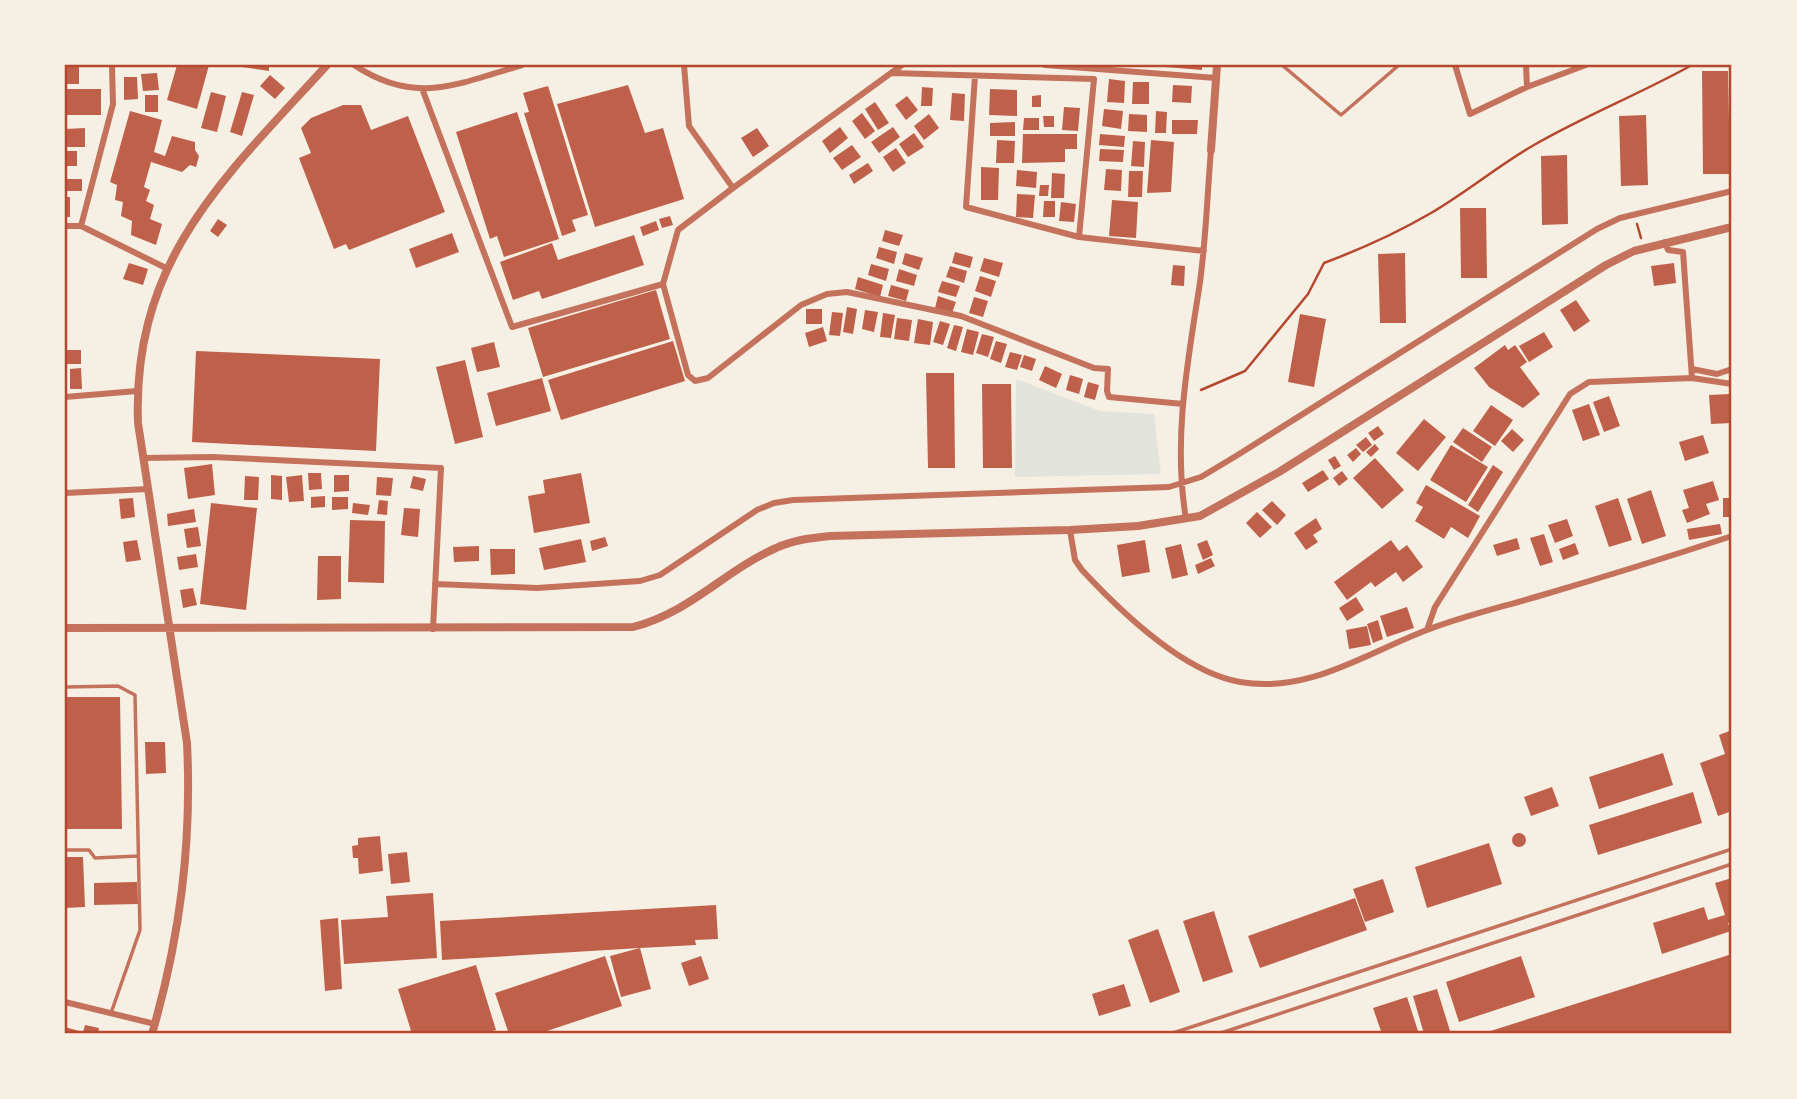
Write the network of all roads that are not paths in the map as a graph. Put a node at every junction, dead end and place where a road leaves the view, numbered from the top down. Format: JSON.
{"nodes":[{"id":1,"x":112,"y":65,"type":"edge"},
{"id":2,"x":327,"y":65,"type":"edge"},
{"id":3,"x":355,"y":65,"type":"edge"},
{"id":4,"x":522,"y":65,"type":"edge"},
{"id":5,"x":684,"y":65,"type":"edge"},
{"id":6,"x":902,"y":65,"type":"edge"},
{"id":7,"x":1045,"y":65,"type":"edge"},
{"id":8,"x":1217,"y":65,"type":"edge"},
{"id":9,"x":1282,"y":65,"type":"edge"},
{"id":10,"x":1399,"y":65,"type":"edge"},
{"id":11,"x":1455,"y":65,"type":"edge"},
{"id":12,"x":1526,"y":65,"type":"edge"},
{"id":13,"x":1586,"y":65,"type":"edge"},
{"id":14,"x":892,"y":73,"type":"junction"},
{"id":15,"x":975,"y":76,"type":"junction"},
{"id":16,"x":1216,"y":78,"type":"junction"},
{"id":17,"x":1527,"y":87,"type":"junction"},
{"id":18,"x":423,"y":91,"type":"junction"},
{"id":19,"x":1211,"y":150,"type":"joint"},
{"id":20,"x":733,"y":188,"type":"junction"},
{"id":21,"x":1732,"y":191,"type":"edge"},
{"id":22,"x":65,"y":226,"type":"edge"},
{"id":23,"x":81,"y":226,"type":"junction"},
{"id":24,"x":1732,"y":227,"type":"edge"},
{"id":25,"x":1079,"y":237,"type":"junction"},
{"id":26,"x":1665,"y":242,"type":"junction"},
{"id":27,"x":1204,"y":251,"type":"junction"},
{"id":28,"x":166,"y":268,"type":"junction"},
{"id":29,"x":663,"y":284,"type":"junction"},
{"id":30,"x":1692,"y":369,"type":"junction"},
{"id":31,"x":1732,"y":369,"type":"edge"},
{"id":32,"x":1692,"y":378,"type":"junction"},
{"id":33,"x":1732,"y":384,"type":"edge"},
{"id":34,"x":137,"y":391,"type":"junction"},
{"id":35,"x":65,"y":397,"type":"edge"},
{"id":36,"x":1183,"y":404,"type":"junction"},
{"id":37,"x":143,"y":458,"type":"junction"},
{"id":38,"x":1180,"y":485,"type":"junction"},
{"id":39,"x":148,"y":489,"type":"junction"},
{"id":40,"x":65,"y":493,"type":"edge"},
{"id":41,"x":1186,"y":519,"type":"junction"},
{"id":42,"x":1070,"y":530,"type":"junction"},
{"id":43,"x":1732,"y":536,"type":"edge"},
{"id":44,"x":435,"y":584,"type":"junction"},
{"id":45,"x":65,"y":628,"type":"edge"},
{"id":46,"x":169,"y":629,"type":"junction"},
{"id":47,"x":433,"y":629,"type":"junction"},
{"id":48,"x":1427,"y":629,"type":"junction"},
{"id":49,"x":65,"y":687,"type":"edge"},
{"id":50,"x":1732,"y":849,"type":"edge"},
{"id":51,"x":65,"y":850,"type":"edge"},
{"id":52,"x":138,"y":856,"type":"junction"},
{"id":53,"x":1732,"y":864,"type":"edge"},
{"id":54,"x":65,"y":1002,"type":"edge"},
{"id":55,"x":111,"y":1013,"type":"junction"},
{"id":56,"x":155,"y":1024,"type":"junction"},
{"id":57,"x":152,"y":1034,"type":"edge"},
{"id":58,"x":1170,"y":1034,"type":"edge"},
{"id":59,"x":1218,"y":1034,"type":"edge"}],
"edges":[{"from":1,"to":23,"type":"street"},
{"from":2,"to":28,"type":"street"},
{"from":3,"to":18,"type":"street"},
{"from":4,"to":18,"type":"street"},
{"from":5,"to":20,"type":"street"},
{"from":6,"to":14,"type":"street"},
{"from":7,"to":16,"type":"street"},
{"from":8,"to":16,"type":"street"},
{"from":9,"to":10,"type":"lane"},
{"from":11,"to":17,"type":"street"},
{"from":12,"to":17,"type":"street"},
{"from":13,"to":17,"type":"street"},
{"from":14,"to":15,"type":"street"},
{"from":14,"to":20,"type":"street"},
{"from":15,"to":25,"type":"street"},
{"from":15,"to":25,"type":"street"},
{"from":16,"to":19,"type":"street"},
{"from":18,"to":29,"type":"street"},
{"from":19,"to":27,"type":"street"},
{"from":20,"to":29,"type":"street"},
{"from":21,"to":38,"type":"street"},
{"from":22,"to":23,"type":"street"},
{"from":23,"to":28,"type":"street"},
{"from":24,"to":26,"type":"street"},
{"from":25,"to":27,"type":"street"},
{"from":26,"to":30,"type":"street"},
{"from":26,"to":41,"type":"street"},
{"from":27,"to":36,"type":"street"},
{"from":28,"to":34,"type":"street"},
{"from":29,"to":36,"type":"street"},
{"from":30,"to":31,"type":"street"},
{"from":30,"to":32,"type":"street"},
{"from":32,"to":33,"type":"street"},
{"from":32,"to":48,"type":"street"},
{"from":34,"to":35,"type":"street"},
{"from":34,"to":37,"type":"street"},
{"from":36,"to":38,"type":"street"},
{"from":37,"to":39,"type":"street"},
{"from":37,"to":44,"type":"street"},
{"from":38,"to":41,"type":"street"},
{"from":38,"to":44,"type":"street"},
{"from":39,"to":40,"type":"street"},
{"from":39,"to":46,"type":"street"},
{"from":41,"to":42,"type":"street"},
{"from":42,"to":47,"type":"street"},
{"from":42,"to":48,"type":"street"},
{"from":43,"to":48,"type":"street"},
{"from":44,"to":47,"type":"street"},
{"from":45,"to":46,"type":"street"},
{"from":46,"to":47,"type":"street"},
{"from":46,"to":56,"type":"street"},
{"from":49,"to":52,"type":"lane"},
{"from":50,"to":58,"type":"lane"},
{"from":51,"to":52,"type":"lane"},
{"from":52,"to":55,"type":"lane"},
{"from":53,"to":59,"type":"lane"},
{"from":54,"to":55,"type":"street"},
{"from":55,"to":56,"type":"street"},
{"from":56,"to":57,"type":"street"}]}
